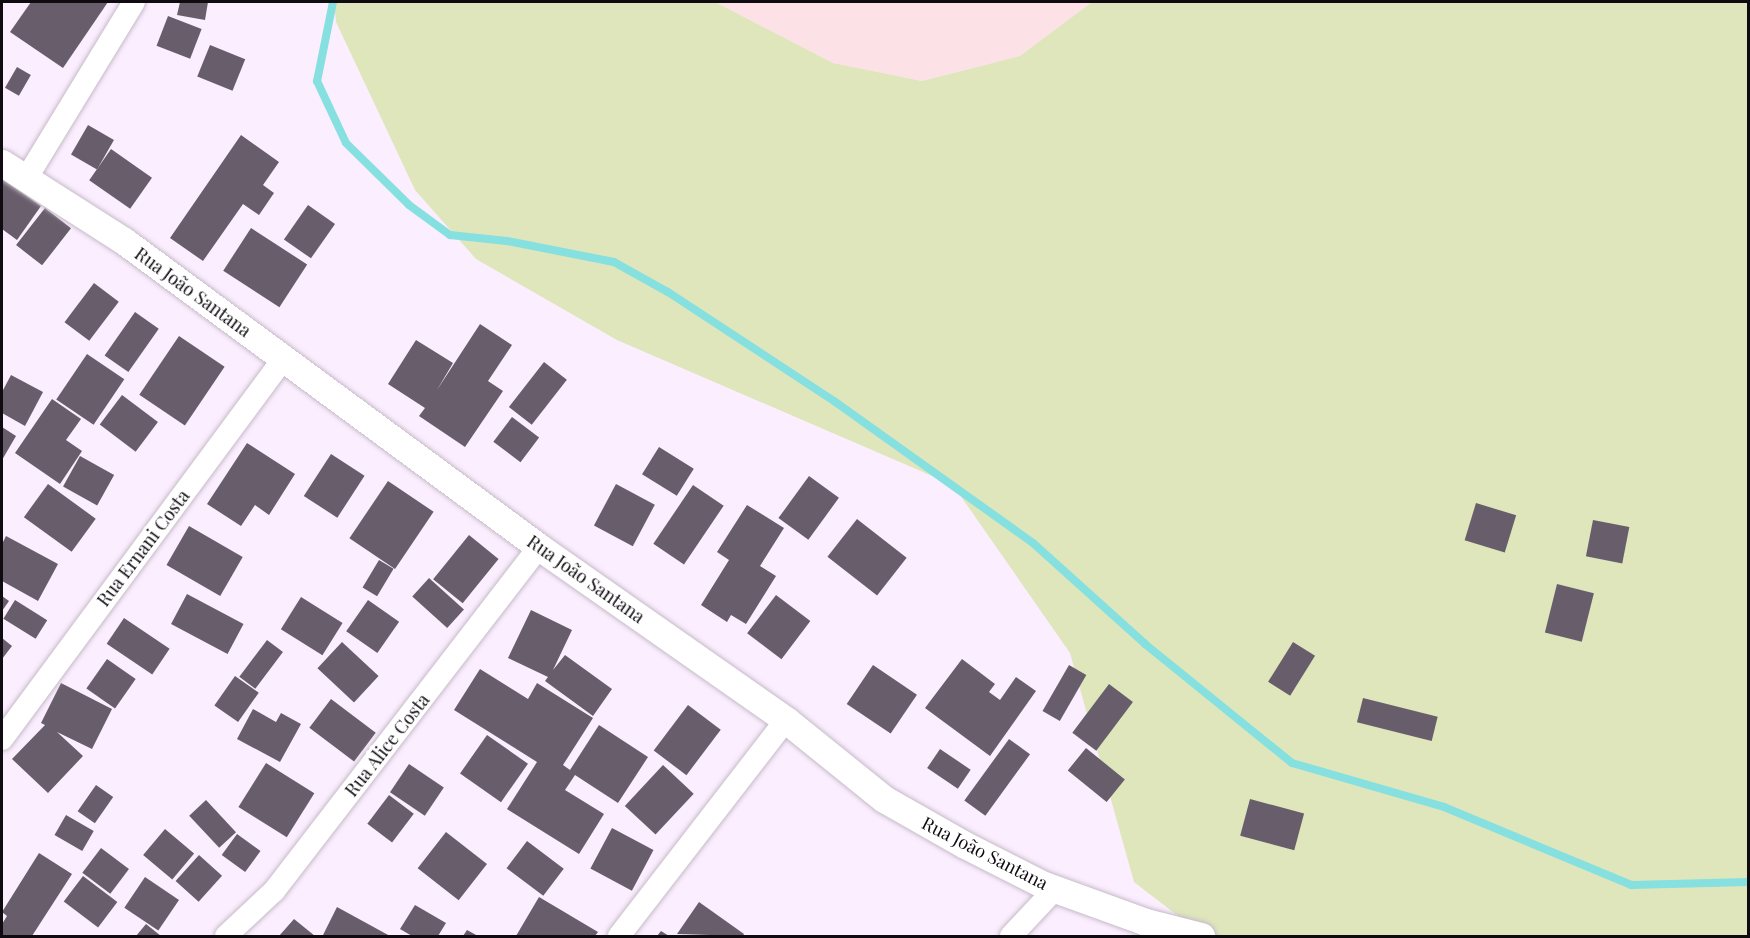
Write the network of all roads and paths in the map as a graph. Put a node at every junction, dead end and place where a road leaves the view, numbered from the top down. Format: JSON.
{"nodes":[{"id":1,"x":134,"y":2,"type":"edge"},
{"id":2,"x":2,"y":163,"type":"edge"},
{"id":3,"x":26,"y":179,"type":"junction"},
{"id":4,"x":284,"y":358,"type":"junction"},
{"id":5,"x":539,"y":547,"type":"junction"},
{"id":6,"x":786,"y":720,"type":"junction"},
{"id":7,"x":2,"y":739,"type":"edge"},
{"id":8,"x":1055,"y":889,"type":"junction"},
{"id":9,"x":226,"y":936,"type":"edge"},
{"id":10,"x":619,"y":936,"type":"edge"},
{"id":11,"x":1011,"y":936,"type":"edge"},
{"id":12,"x":1201,"y":936,"type":"edge"}],
"edges":[{"from":1,"to":3,"type":"street"},
{"from":2,"to":3,"type":"street","name":"Rua João Santana"},
{"from":3,"to":4,"type":"street","name":"Rua João Santana"},
{"from":4,"to":5,"type":"street","name":"Rua João Santana"},
{"from":4,"to":7,"type":"street","name":"Rua Ernani Costa"},
{"from":5,"to":6,"type":"street","name":"Rua João Santana"},
{"from":5,"to":9,"type":"street","name":"Rua Alice Costa"},
{"from":6,"to":8,"type":"street","name":"Rua João Santana"},
{"from":6,"to":10,"type":"street"},
{"from":8,"to":11,"type":"street"},
{"from":8,"to":12,"type":"street","name":"Rua João Santana"}]}
